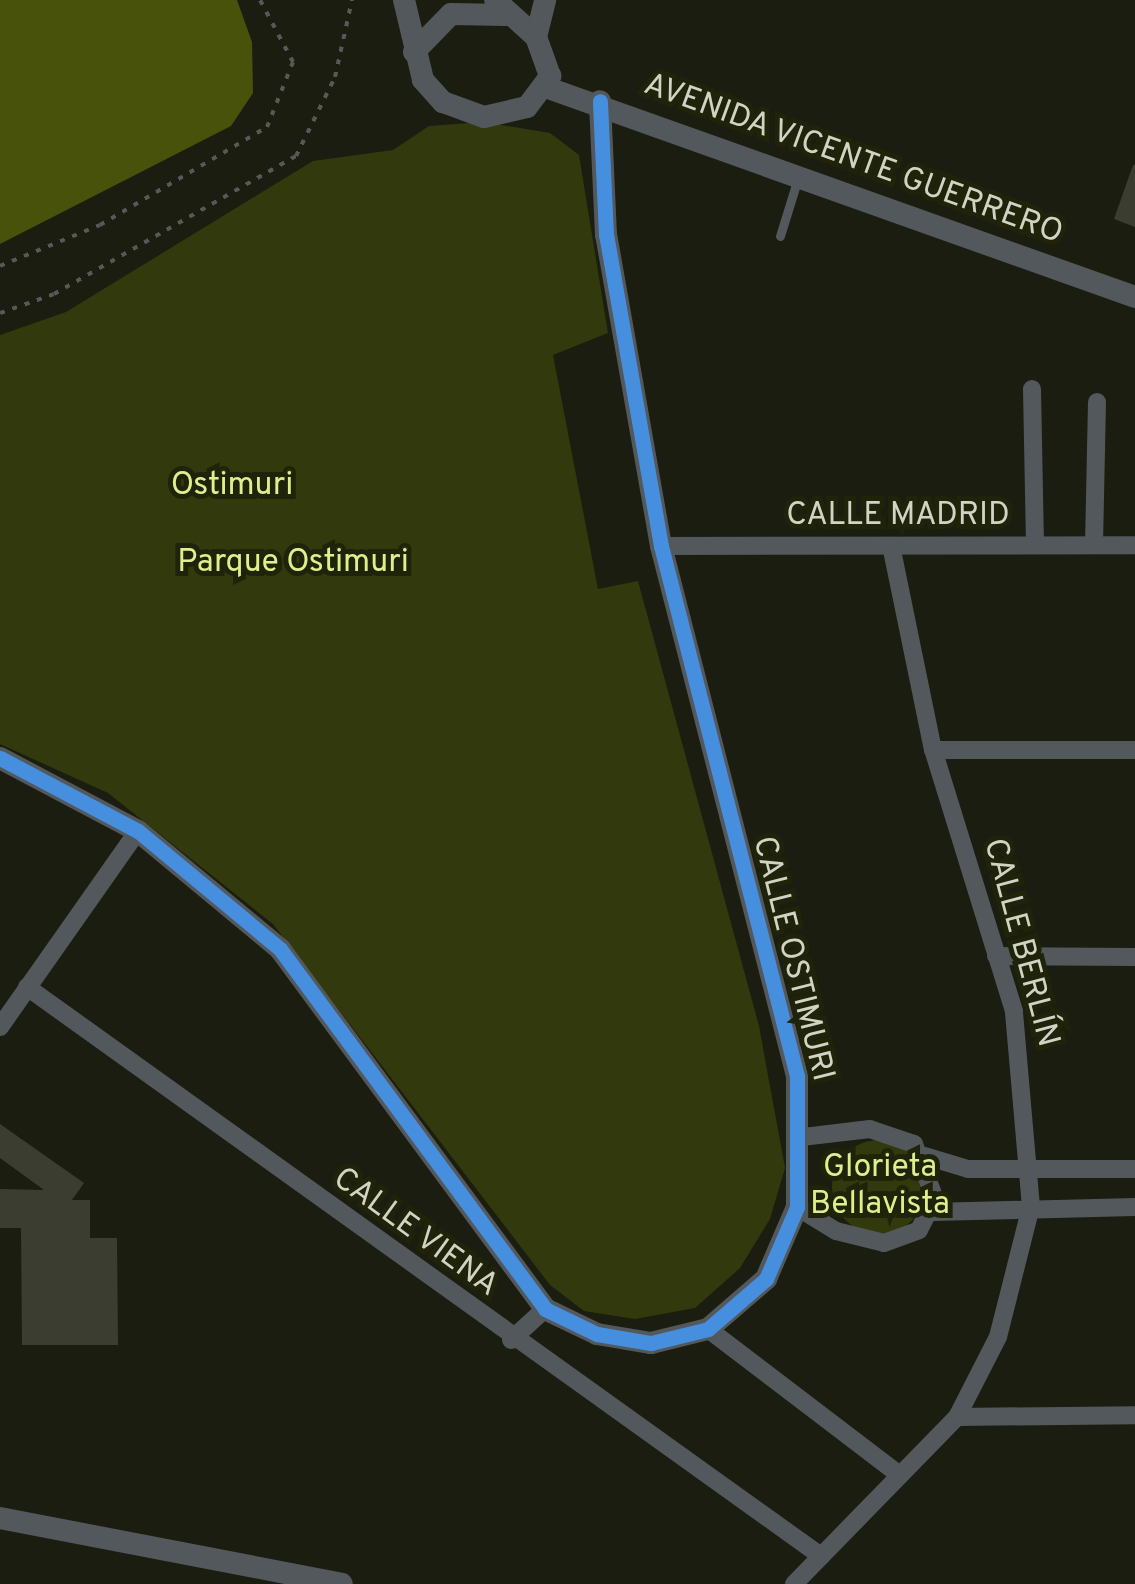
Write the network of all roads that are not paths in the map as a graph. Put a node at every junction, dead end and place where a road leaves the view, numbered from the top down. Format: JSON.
{"nodes":[{"id":1,"x":404,"y":0,"type":"edge"},
{"id":2,"x":544,"y":0,"type":"edge"},
{"id":3,"x":500,"y":7,"type":"edge"},
{"id":4,"x":536,"y":37,"type":"junction"},
{"id":5,"x":414,"y":52,"type":"junction"},
{"id":6,"x":548,"y":88,"type":"junction"},
{"id":7,"x":600,"y":102,"type":"junction"},
{"id":8,"x":799,"y":175,"type":"junction"},
{"id":9,"x":780,"y":236,"type":"dead end"},
{"id":10,"x":1135,"y":297,"type":"edge"},
{"id":11,"x":1032,"y":389,"type":"dead end"},
{"id":12,"x":1097,"y":402,"type":"dead end"},
{"id":13,"x":1034,"y":545,"type":"junction"},
{"id":14,"x":1094,"y":545,"type":"junction"},
{"id":15,"x":1135,"y":545,"type":"edge"},
{"id":16,"x":662,"y":546,"type":"junction"},
{"id":17,"x":891,"y":546,"type":"junction"},
{"id":18,"x":933,"y":750,"type":"junction"},
{"id":19,"x":1135,"y":750,"type":"edge"},
{"id":20,"x":0,"y":758,"type":"edge"},
{"id":21,"x":138,"y":832,"type":"junction"},
{"id":22,"x":996,"y":956,"type":"junction"},
{"id":23,"x":1135,"y":957,"type":"edge"},
{"id":24,"x":28,"y":987,"type":"junction"},
{"id":25,"x":0,"y":1027,"type":"edge"},
{"id":26,"x":803,"y":1138,"type":"junction"},
{"id":27,"x":925,"y":1156,"type":"junction"},
{"id":28,"x":1135,"y":1168,"type":"edge"},
{"id":29,"x":1032,"y":1170,"type":"junction"},
{"id":30,"x":798,"y":1207,"type":"junction"},
{"id":31,"x":1031,"y":1207,"type":"junction"},
{"id":32,"x":1135,"y":1207,"type":"edge"},
{"id":33,"x":931,"y":1212,"type":"junction"},
{"id":34,"x":544,"y":1309,"type":"junction"},
{"id":35,"x":708,"y":1329,"type":"junction"},
{"id":36,"x":510,"y":1340,"type":"junction"},
{"id":37,"x":1135,"y":1415,"type":"edge"},
{"id":38,"x":957,"y":1417,"type":"junction"},
{"id":39,"x":898,"y":1473,"type":"junction"},
{"id":40,"x":0,"y":1518,"type":"edge"},
{"id":41,"x":820,"y":1556,"type":"junction"},
{"id":42,"x":342,"y":1584,"type":"edge"},
{"id":43,"x":794,"y":1584,"type":"edge"}],
"edges":[{"from":1,"to":5,"type":"street"},
{"from":2,"to":4,"type":"street"},
{"from":3,"to":4,"type":"street"},
{"from":3,"to":5,"type":"street"},
{"from":4,"to":6,"type":"street"},
{"from":5,"to":6,"type":"street"},
{"from":6,"to":7,"type":"street","name":"AVENIDA VICENTE GUERRERO"},
{"from":7,"to":8,"type":"street","name":"AVENIDA VICENTE GUERRERO"},
{"from":7,"to":16,"type":"street","name":"CALLE OSTIMURI"},
{"from":8,"to":9,"type":"lane"},
{"from":8,"to":10,"type":"street","name":"AVENIDA VICENTE GUERRERO"},
{"from":11,"to":13,"type":"street"},
{"from":12,"to":14,"type":"street"},
{"from":13,"to":14,"type":"street","name":"CALLE MADRID"},
{"from":13,"to":17,"type":"street","name":"CALLE MADRID"},
{"from":14,"to":15,"type":"street","name":"CALLE MADRID"},
{"from":16,"to":17,"type":"street","name":"CALLE MADRID"},
{"from":16,"to":26,"type":"street","name":"CALLE OSTIMURI"},
{"from":17,"to":18,"type":"street","name":"CALLE BERLÍN"},
{"from":18,"to":19,"type":"street"},
{"from":18,"to":22,"type":"street","name":"CALLE BERLÍN"},
{"from":20,"to":21,"type":"street"},
{"from":21,"to":24,"type":"street"},
{"from":21,"to":34,"type":"street"},
{"from":22,"to":23,"type":"street"},
{"from":22,"to":29,"type":"street","name":"CALLE BERLÍN"},
{"from":24,"to":25,"type":"street"},
{"from":24,"to":36,"type":"street","name":"CALLE VIENA"},
{"from":26,"to":27,"type":"street"},
{"from":26,"to":30,"type":"street","name":"CALLE OSTIMURI"},
{"from":27,"to":29,"type":"street"},
{"from":27,"to":33,"type":"street"},
{"from":28,"to":29,"type":"street"},
{"from":29,"to":31,"type":"street","name":"CALLE BERLÍN"},
{"from":30,"to":33,"type":"street"},
{"from":30,"to":35,"type":"street","name":"CALLE OSTIMURI"},
{"from":31,"to":32,"type":"street"},
{"from":31,"to":33,"type":"street"},
{"from":31,"to":38,"type":"street","name":"CALLE BERLÍN"},
{"from":34,"to":35,"type":"street"},
{"from":34,"to":36,"type":"street"},
{"from":35,"to":39,"type":"street"},
{"from":36,"to":41,"type":"street","name":"CALLE VIENA"},
{"from":37,"to":38,"type":"street"},
{"from":38,"to":39,"type":"street","name":"CALLE BERLÍN"},
{"from":39,"to":41,"type":"street","name":"CALLE BERLÍN"},
{"from":40,"to":42,"type":"street"},
{"from":41,"to":43,"type":"street","name":"CALLE BERLÍN"}]}
